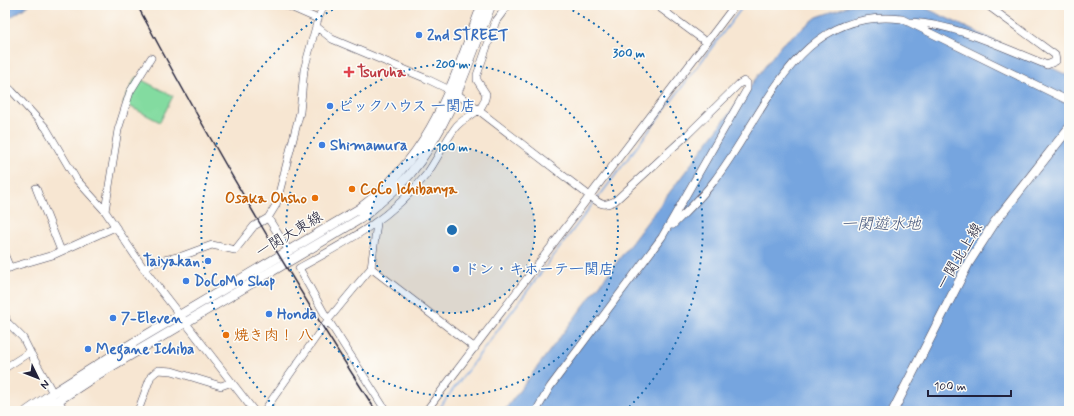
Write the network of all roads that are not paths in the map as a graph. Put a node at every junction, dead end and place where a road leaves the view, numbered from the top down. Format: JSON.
{"nodes":[{"id":1,"x":286,"y":5,"type":"edge"},
{"id":2,"x":324,"y":5,"type":"edge"},
{"id":3,"x":482,"y":5,"type":"edge"},
{"id":4,"x":491,"y":5,"type":"edge"},
{"id":5,"x":508,"y":5,"type":"edge"},
{"id":6,"x":656,"y":5,"type":"edge"},
{"id":7,"x":735,"y":5,"type":"edge"},
{"id":8,"x":987,"y":5,"type":"edge"},
{"id":9,"x":908,"y":22,"type":"junction"},
{"id":10,"x":318,"y":23,"type":"junction"},
{"id":11,"x":706,"y":42,"type":"junction"},
{"id":12,"x":151,"y":58,"type":"dead end"},
{"id":13,"x":453,"y":91,"type":"junction"},
{"id":14,"x":5,"y":92,"type":"edge"},
{"id":15,"x":1069,"y":101,"type":"edge"},
{"id":16,"x":479,"y":110,"type":"junction"},
{"id":17,"x":1069,"y":128,"type":"edge"},
{"id":18,"x":36,"y":188,"type":"dead end"},
{"id":19,"x":592,"y":198,"type":"junction"},
{"id":20,"x":105,"y":211,"type":"junction"},
{"id":21,"x":268,"y":218,"type":"junction"},
{"id":22,"x":377,"y":223,"type":"junction"},
{"id":23,"x":116,"y":227,"type":"junction"},
{"id":24,"x":662,"y":237,"type":"junction"},
{"id":25,"x":61,"y":251,"type":"junction"},
{"id":26,"x":289,"y":251,"type":"junction"},
{"id":27,"x":5,"y":256,"type":"edge"},
{"id":28,"x":7,"y":268,"type":"edge"},
{"id":29,"x":371,"y":268,"type":"junction"},
{"id":30,"x":144,"y":269,"type":"junction"},
{"id":31,"x":5,"y":315,"type":"edge"},
{"id":32,"x":184,"y":319,"type":"junction"},
{"id":33,"x":328,"y":320,"type":"junction"},
{"id":34,"x":475,"y":348,"type":"junction"},
{"id":35,"x":30,"y":352,"type":"junction"},
{"id":36,"x":5,"y":368,"type":"edge"},
{"id":37,"x":232,"y":382,"type":"junction"},
{"id":38,"x":55,"y":396,"type":"junction"},
{"id":39,"x":27,"y":411,"type":"edge"},
{"id":40,"x":42,"y":411,"type":"edge"},
{"id":41,"x":65,"y":411,"type":"edge"},
{"id":42,"x":138,"y":411,"type":"edge"},
{"id":43,"x":254,"y":411,"type":"edge"},
{"id":44,"x":264,"y":411,"type":"edge"},
{"id":45,"x":386,"y":411,"type":"edge"},
{"id":46,"x":426,"y":411,"type":"edge"},
{"id":47,"x":536,"y":411,"type":"edge"},
{"id":48,"x":893,"y":411,"type":"edge"}],
"edges":[{"from":1,"to":10,"type":"street"},
{"from":2,"to":10,"type":"street"},
{"from":3,"to":13,"type":"main road","name":"一関大東線"},
{"from":4,"to":13,"type":"main road","name":"一関大東線"},
{"from":5,"to":16,"type":"street"},
{"from":6,"to":11,"type":"street"},
{"from":7,"to":11,"type":"street"},
{"from":8,"to":9,"type":"street"},
{"from":9,"to":15,"type":"street"},
{"from":9,"to":24,"type":"street"},
{"from":10,"to":13,"type":"street"},
{"from":10,"to":21,"type":"street"},
{"from":11,"to":19,"type":"street"},
{"from":12,"to":20,"type":"street"},
{"from":13,"to":16,"type":"street"},
{"from":13,"to":26,"type":"main road","name":"一関大東線"},
{"from":13,"to":32,"type":"main road","name":"一関大東線"},
{"from":14,"to":20,"type":"street"},
{"from":16,"to":19,"type":"street"},
{"from":16,"to":22,"type":"street"},
{"from":17,"to":48,"type":"main road","name":"一関北上線"},
{"from":18,"to":25,"type":"street"},
{"from":19,"to":24,"type":"street"},
{"from":19,"to":34,"type":"street"},
{"from":20,"to":23,"type":"street"},
{"from":21,"to":26,"type":"street"},
{"from":21,"to":30,"type":"street"},
{"from":22,"to":29,"type":"street"},
{"from":22,"to":33,"type":"street"},
{"from":23,"to":25,"type":"street"},
{"from":23,"to":30,"type":"street"},
{"from":24,"to":47,"type":"street"},
{"from":25,"to":28,"type":"street"},
{"from":26,"to":32,"type":"main road","name":"一関大東線"},
{"from":27,"to":28,"type":"street"},
{"from":29,"to":33,"type":"street"},
{"from":29,"to":34,"type":"street"},
{"from":30,"to":32,"type":"street"},
{"from":31,"to":35,"type":"street"},
{"from":32,"to":37,"type":"street"},
{"from":32,"to":38,"type":"main road","name":"一関大東線"},
{"from":33,"to":44,"type":"street"},
{"from":33,"to":45,"type":"street"},
{"from":34,"to":46,"type":"street"},
{"from":35,"to":36,"type":"street"},
{"from":35,"to":38,"type":"street"},
{"from":37,"to":42,"type":"street"},
{"from":37,"to":43,"type":"street"},
{"from":38,"to":39,"type":"main road","name":"一関大東線"},
{"from":38,"to":40,"type":"main road","name":"一関大東線"},
{"from":38,"to":41,"type":"street"}]}
